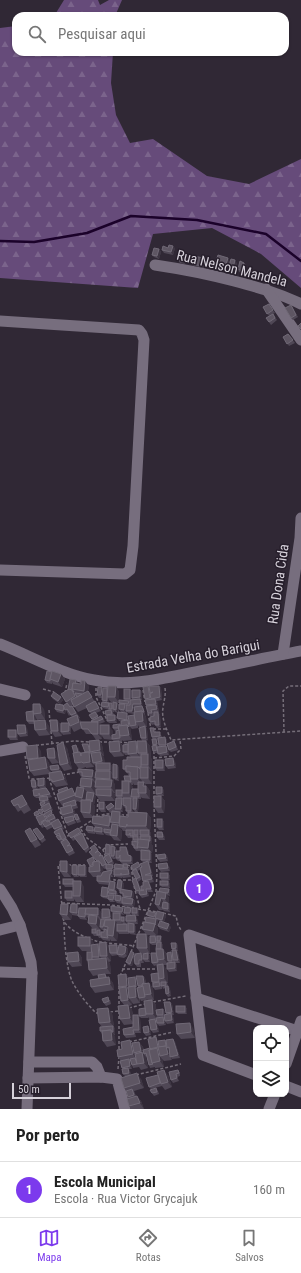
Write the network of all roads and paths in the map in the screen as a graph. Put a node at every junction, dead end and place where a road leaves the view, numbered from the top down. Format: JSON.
{"nodes":[{"id":1,"x":155,"y":265,"type":"dead end"},
{"id":2,"x":266,"y":289,"type":"junction"},
{"id":3,"x":301,"y":304,"type":"edge"},
{"id":4,"x":0,"y":321,"type":"edge"},
{"id":5,"x":301,"y":340,"type":"edge"},
{"id":6,"x":301,"y":518,"type":"edge"},
{"id":7,"x":300,"y":538,"type":"edge"},
{"id":8,"x":0,"y":570,"type":"edge"},
{"id":9,"x":0,"y":644,"type":"edge"},
{"id":10,"x":301,"y":650,"type":"edge"},
{"id":11,"x":283,"y":654,"type":"junction"},
{"id":12,"x":69,"y":673,"type":"junction"},
{"id":13,"x":165,"y":678,"type":"junction"},
{"id":14,"x":96,"y":681,"type":"junction"},
{"id":15,"x":141,"y":682,"type":"junction"},
{"id":16,"x":301,"y":686,"type":"edge"},
{"id":17,"x":0,"y":688,"type":"edge"},
{"id":18,"x":43,"y":689,"type":"dead end"},
{"id":19,"x":24,"y":695,"type":"dead end"},
{"id":20,"x":59,"y":695,"type":"edge"},
{"id":21,"x":64,"y":698,"type":"edge"},
{"id":22,"x":146,"y":703,"type":"edge"},
{"id":23,"x":49,"y":710,"type":"dead end"},
{"id":24,"x":147,"y":710,"type":"edge"},
{"id":25,"x":107,"y":720,"type":"edge"},
{"id":26,"x":51,"y":724,"type":"edge"},
{"id":27,"x":166,"y":729,"type":"junction"},
{"id":28,"x":51,"y":730,"type":"edge"},
{"id":29,"x":301,"y":731,"type":"edge"},
{"id":30,"x":284,"y":732,"type":"junction"},
{"id":31,"x":180,"y":740,"type":"junction"},
{"id":32,"x":90,"y":742,"type":"edge"},
{"id":33,"x":98,"y":742,"type":"edge"},
{"id":34,"x":130,"y":743,"type":"edge"},
{"id":35,"x":52,"y":744,"type":"junction"},
{"id":36,"x":23,"y":747,"type":"junction"},
{"id":37,"x":154,"y":750,"type":"edge"},
{"id":38,"x":0,"y":751,"type":"edge"},
{"id":39,"x":154,"y":758,"type":"junction"},
{"id":40,"x":84,"y":772,"type":"edge"},
{"id":41,"x":61,"y":775,"type":"edge"},
{"id":42,"x":55,"y":777,"type":"edge"},
{"id":43,"x":49,"y":778,"type":"junction"},
{"id":44,"x":98,"y":794,"type":"edge"},
{"id":45,"x":133,"y":815,"type":"edge"},
{"id":46,"x":97,"y":817,"type":"junction"},
{"id":47,"x":80,"y":828,"type":"junction"},
{"id":48,"x":128,"y":844,"type":"dead end"},
{"id":49,"x":103,"y":850,"type":"junction"},
{"id":50,"x":85,"y":865,"type":"edge"},
{"id":51,"x":126,"y":865,"type":"edge"},
{"id":52,"x":109,"y":866,"type":"edge"},
{"id":53,"x":115,"y":873,"type":"edge"},
{"id":54,"x":133,"y":880,"type":"junction"},
{"id":55,"x":0,"y":889,"type":"edge"},
{"id":56,"x":62,"y":903,"type":"junction"},
{"id":57,"x":62,"y":909,"type":"edge"},
{"id":58,"x":140,"y":909,"type":"junction"},
{"id":59,"x":148,"y":910,"type":"junction"},
{"id":60,"x":63,"y":914,"type":"edge"},
{"id":61,"x":64,"y":922,"type":"junction"},
{"id":62,"x":20,"y":925,"type":"junction"},
{"id":63,"x":0,"y":930,"type":"edge"},
{"id":64,"x":189,"y":935,"type":"junction"},
{"id":65,"x":134,"y":946,"type":"junction"},
{"id":66,"x":122,"y":969,"type":"junction"},
{"id":67,"x":160,"y":969,"type":"edge"},
{"id":68,"x":0,"y":972,"type":"edge"},
{"id":69,"x":32,"y":973,"type":"junction"},
{"id":70,"x":301,"y":974,"type":"edge"},
{"id":71,"x":193,"y":997,"type":"junction"},
{"id":72,"x":118,"y":1011,"type":"junction"},
{"id":73,"x":300,"y":1028,"type":"edge"},
{"id":74,"x":173,"y":1032,"type":"dead end"},
{"id":75,"x":127,"y":1042,"type":"edge"},
{"id":76,"x":287,"y":1061,"type":"edge"},
{"id":77,"x":29,"y":1062,"type":"junction"},
{"id":78,"x":182,"y":1064,"type":"dead end"},
{"id":79,"x":253,"y":1074,"type":"edge"},
{"id":80,"x":132,"y":1076,"type":"edge"},
{"id":81,"x":101,"y":1077,"type":"junction"},
{"id":82,"x":28,"y":1078,"type":"junction"},
{"id":83,"x":117,"y":1079,"type":"junction"},
{"id":84,"x":289,"y":1087,"type":"edge"},
{"id":85,"x":301,"y":1092,"type":"edge"},
{"id":86,"x":274,"y":1097,"type":"edge"},
{"id":87,"x":27,"y":1109,"type":"edge"},
{"id":88,"x":125,"y":1109,"type":"edge"},
{"id":89,"x":269,"y":1109,"type":"edge"}],
"edges":[{"from":1,"to":2,"type":"street","name":"Rua Nelson Mandela"},
{"from":2,"to":3,"type":"street","name":"Rua Nelson Mandela"},
{"from":2,"to":5,"type":"street"},
{"from":4,"to":8,"type":"street"},
{"from":6,"to":7,"type":"street","name":"Rua Dona Cida"},
{"from":7,"to":11,"type":"street","name":"Rua Dona Cida"},
{"from":9,"to":12,"type":"street","name":"Estrada Velha do Barigui"},
{"from":10,"to":11,"type":"street","name":"Estrada Velha do Barigui"},
{"from":11,"to":13,"type":"street","name":"Estrada Velha do Barigui"},
{"from":12,"to":14,"type":"street","name":"Estrada Velha do Barigui"},
{"from":12,"to":21,"type":"path"},
{"from":13,"to":15,"type":"street","name":"Estrada Velha do Barigui"},
{"from":13,"to":27,"type":"path"},
{"from":14,"to":15,"type":"street","name":"Estrada Velha do Barigui"},
{"from":14,"to":25,"type":"path"},
{"from":15,"to":22,"type":"path"},
{"from":16,"to":30,"type":"path"},
{"from":17,"to":19,"type":"street"},
{"from":18,"to":20,"type":"path"},
{"from":23,"to":26,"type":"path"},
{"from":24,"to":27,"type":"path"},
{"from":27,"to":31,"type":"path"},
{"from":28,"to":35,"type":"path"},
{"from":29,"to":30,"type":"path"},
{"from":30,"to":31,"type":"path"},
{"from":31,"to":39,"type":"path"},
{"from":32,"to":35,"type":"path"},
{"from":33,"to":34,"type":"path"},
{"from":35,"to":36,"type":"path"},
{"from":36,"to":38,"type":"street"},
{"from":36,"to":43,"type":"path"},
{"from":37,"to":39,"type":"path"},
{"from":39,"to":59,"type":"path"},
{"from":40,"to":41,"type":"path"},
{"from":42,"to":43,"type":"path"},
{"from":43,"to":47,"type":"path"},
{"from":44,"to":46,"type":"path"},
{"from":45,"to":46,"type":"path"},
{"from":46,"to":47,"type":"path"},
{"from":47,"to":49,"type":"path"},
{"from":48,"to":49,"type":"path"},
{"from":49,"to":52,"type":"path"},
{"from":50,"to":56,"type":"path"},
{"from":51,"to":54,"type":"path"},
{"from":53,"to":54,"type":"path"},
{"from":54,"to":58,"type":"path"},
{"from":55,"to":62,"type":"street"},
{"from":56,"to":57,"type":"path"},
{"from":56,"to":58,"type":"path"},
{"from":58,"to":59,"type":"path"},
{"from":59,"to":64,"type":"path"},
{"from":59,"to":65,"type":"path"},
{"from":60,"to":61,"type":"path"},
{"from":61,"to":65,"type":"path"},
{"from":61,"to":72,"type":"path"},
{"from":62,"to":63,"type":"street"},
{"from":62,"to":69,"type":"street"},
{"from":64,"to":70,"type":"street"},
{"from":64,"to":71,"type":"street"},
{"from":65,"to":66,"type":"path"},
{"from":66,"to":67,"type":"path"},
{"from":66,"to":72,"type":"path"},
{"from":68,"to":69,"type":"street"},
{"from":69,"to":77,"type":"street"},
{"from":71,"to":72,"type":"path"},
{"from":71,"to":73,"type":"street"},
{"from":71,"to":79,"type":"street"},
{"from":72,"to":83,"type":"path"},
{"from":73,"to":76,"type":"street"},
{"from":74,"to":75,"type":"path"},
{"from":77,"to":81,"type":"street"},
{"from":77,"to":82,"type":"street"},
{"from":78,"to":80,"type":"path"},
{"from":81,"to":82,"type":"street"},
{"from":81,"to":83,"type":"street"},
{"from":82,"to":87,"type":"street"},
{"from":83,"to":88,"type":"street"},
{"from":84,"to":85,"type":"street"},
{"from":86,"to":89,"type":"street"}]}
